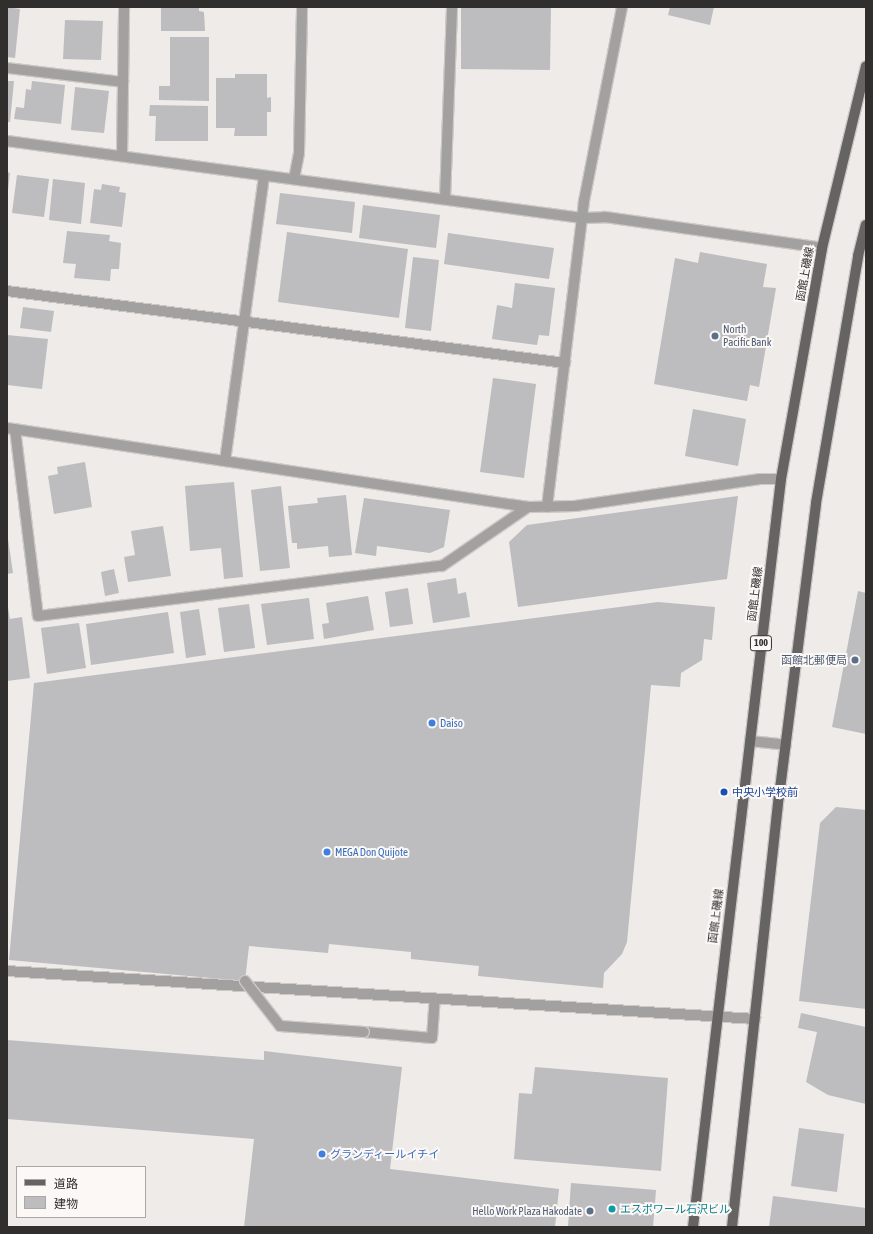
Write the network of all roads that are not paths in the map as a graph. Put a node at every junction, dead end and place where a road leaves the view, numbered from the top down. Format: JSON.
{"nodes":[{"id":1,"x":124,"y":7,"type":"edge"},
{"id":2,"x":302,"y":7,"type":"edge"},
{"id":3,"x":452,"y":7,"type":"edge"},
{"id":4,"x":622,"y":7,"type":"edge"},
{"id":5,"x":866,"y":66,"type":"edge"},
{"id":6,"x":7,"y":68,"type":"edge"},
{"id":7,"x":123,"y":82,"type":"junction"},
{"id":8,"x":7,"y":141,"type":"edge"},
{"id":9,"x":122,"y":156,"type":"junction"},
{"id":10,"x":264,"y":176,"type":"junction"},
{"id":11,"x":294,"y":180,"type":"junction"},
{"id":12,"x":445,"y":199,"type":"junction"},
{"id":13,"x":582,"y":218,"type":"junction"},
{"id":14,"x":866,"y":225,"type":"edge"},
{"id":15,"x":822,"y":248,"type":"junction"},
{"id":16,"x":862,"y":257,"type":"edge"},
{"id":17,"x":7,"y":291,"type":"edge"},
{"id":18,"x":246,"y":320,"type":"junction"},
{"id":19,"x":565,"y":363,"type":"junction"},
{"id":20,"x":11,"y":428,"type":"edge"},
{"id":21,"x":225,"y":461,"type":"junction"},
{"id":22,"x":781,"y":479,"type":"junction"},
{"id":23,"x":528,"y":507,"type":"junction"},
{"id":24,"x":547,"y":507,"type":"junction"},
{"id":25,"x":750,"y":741,"type":"junction"},
{"id":26,"x":786,"y":745,"type":"junction"},
{"id":27,"x":7,"y":971,"type":"edge"},
{"id":28,"x":245,"y":982,"type":"dead end"},
{"id":29,"x":435,"y":998,"type":"junction"},
{"id":30,"x":718,"y":1016,"type":"junction"},
{"id":31,"x":755,"y":1019,"type":"junction"},
{"id":32,"x":693,"y":1227,"type":"edge"},
{"id":33,"x":732,"y":1227,"type":"edge"}],
"edges":[{"from":1,"to":7,"type":"street"},
{"from":2,"to":11,"type":"street"},
{"from":3,"to":12,"type":"street"},
{"from":4,"to":13,"type":"street"},
{"from":5,"to":15,"type":"main road","name":"函館上磯線","number":"100"},
{"from":6,"to":7,"type":"street"},
{"from":7,"to":9,"type":"street"},
{"from":8,"to":9,"type":"street"},
{"from":9,"to":10,"type":"street"},
{"from":10,"to":11,"type":"street"},
{"from":10,"to":18,"type":"street"},
{"from":11,"to":12,"type":"street"},
{"from":12,"to":13,"type":"street"},
{"from":13,"to":15,"type":"street"},
{"from":13,"to":19,"type":"street"},
{"from":14,"to":16,"type":"main road"},
{"from":15,"to":22,"type":"main road","name":"函館上磯線","number":"100"},
{"from":16,"to":26,"type":"main road"},
{"from":17,"to":18,"type":"street"},
{"from":18,"to":19,"type":"street"},
{"from":18,"to":21,"type":"street"},
{"from":19,"to":24,"type":"street"},
{"from":20,"to":21,"type":"street"},
{"from":20,"to":23,"type":"street"},
{"from":21,"to":23,"type":"street"},
{"from":22,"to":24,"type":"street"},
{"from":22,"to":25,"type":"main road","name":"函館上磯線","number":"100"},
{"from":23,"to":24,"type":"street"},
{"from":25,"to":26,"type":"street"},
{"from":25,"to":30,"type":"main road","name":"函館上磯線","number":"100"},
{"from":26,"to":31,"type":"main road"},
{"from":27,"to":29,"type":"street"},
{"from":28,"to":29,"type":"street","bridge":true},
{"from":29,"to":30,"type":"street"},
{"from":30,"to":31,"type":"street"},
{"from":30,"to":32,"type":"main road","name":"函館上磯線","number":"100"},
{"from":31,"to":33,"type":"main road"}]}
